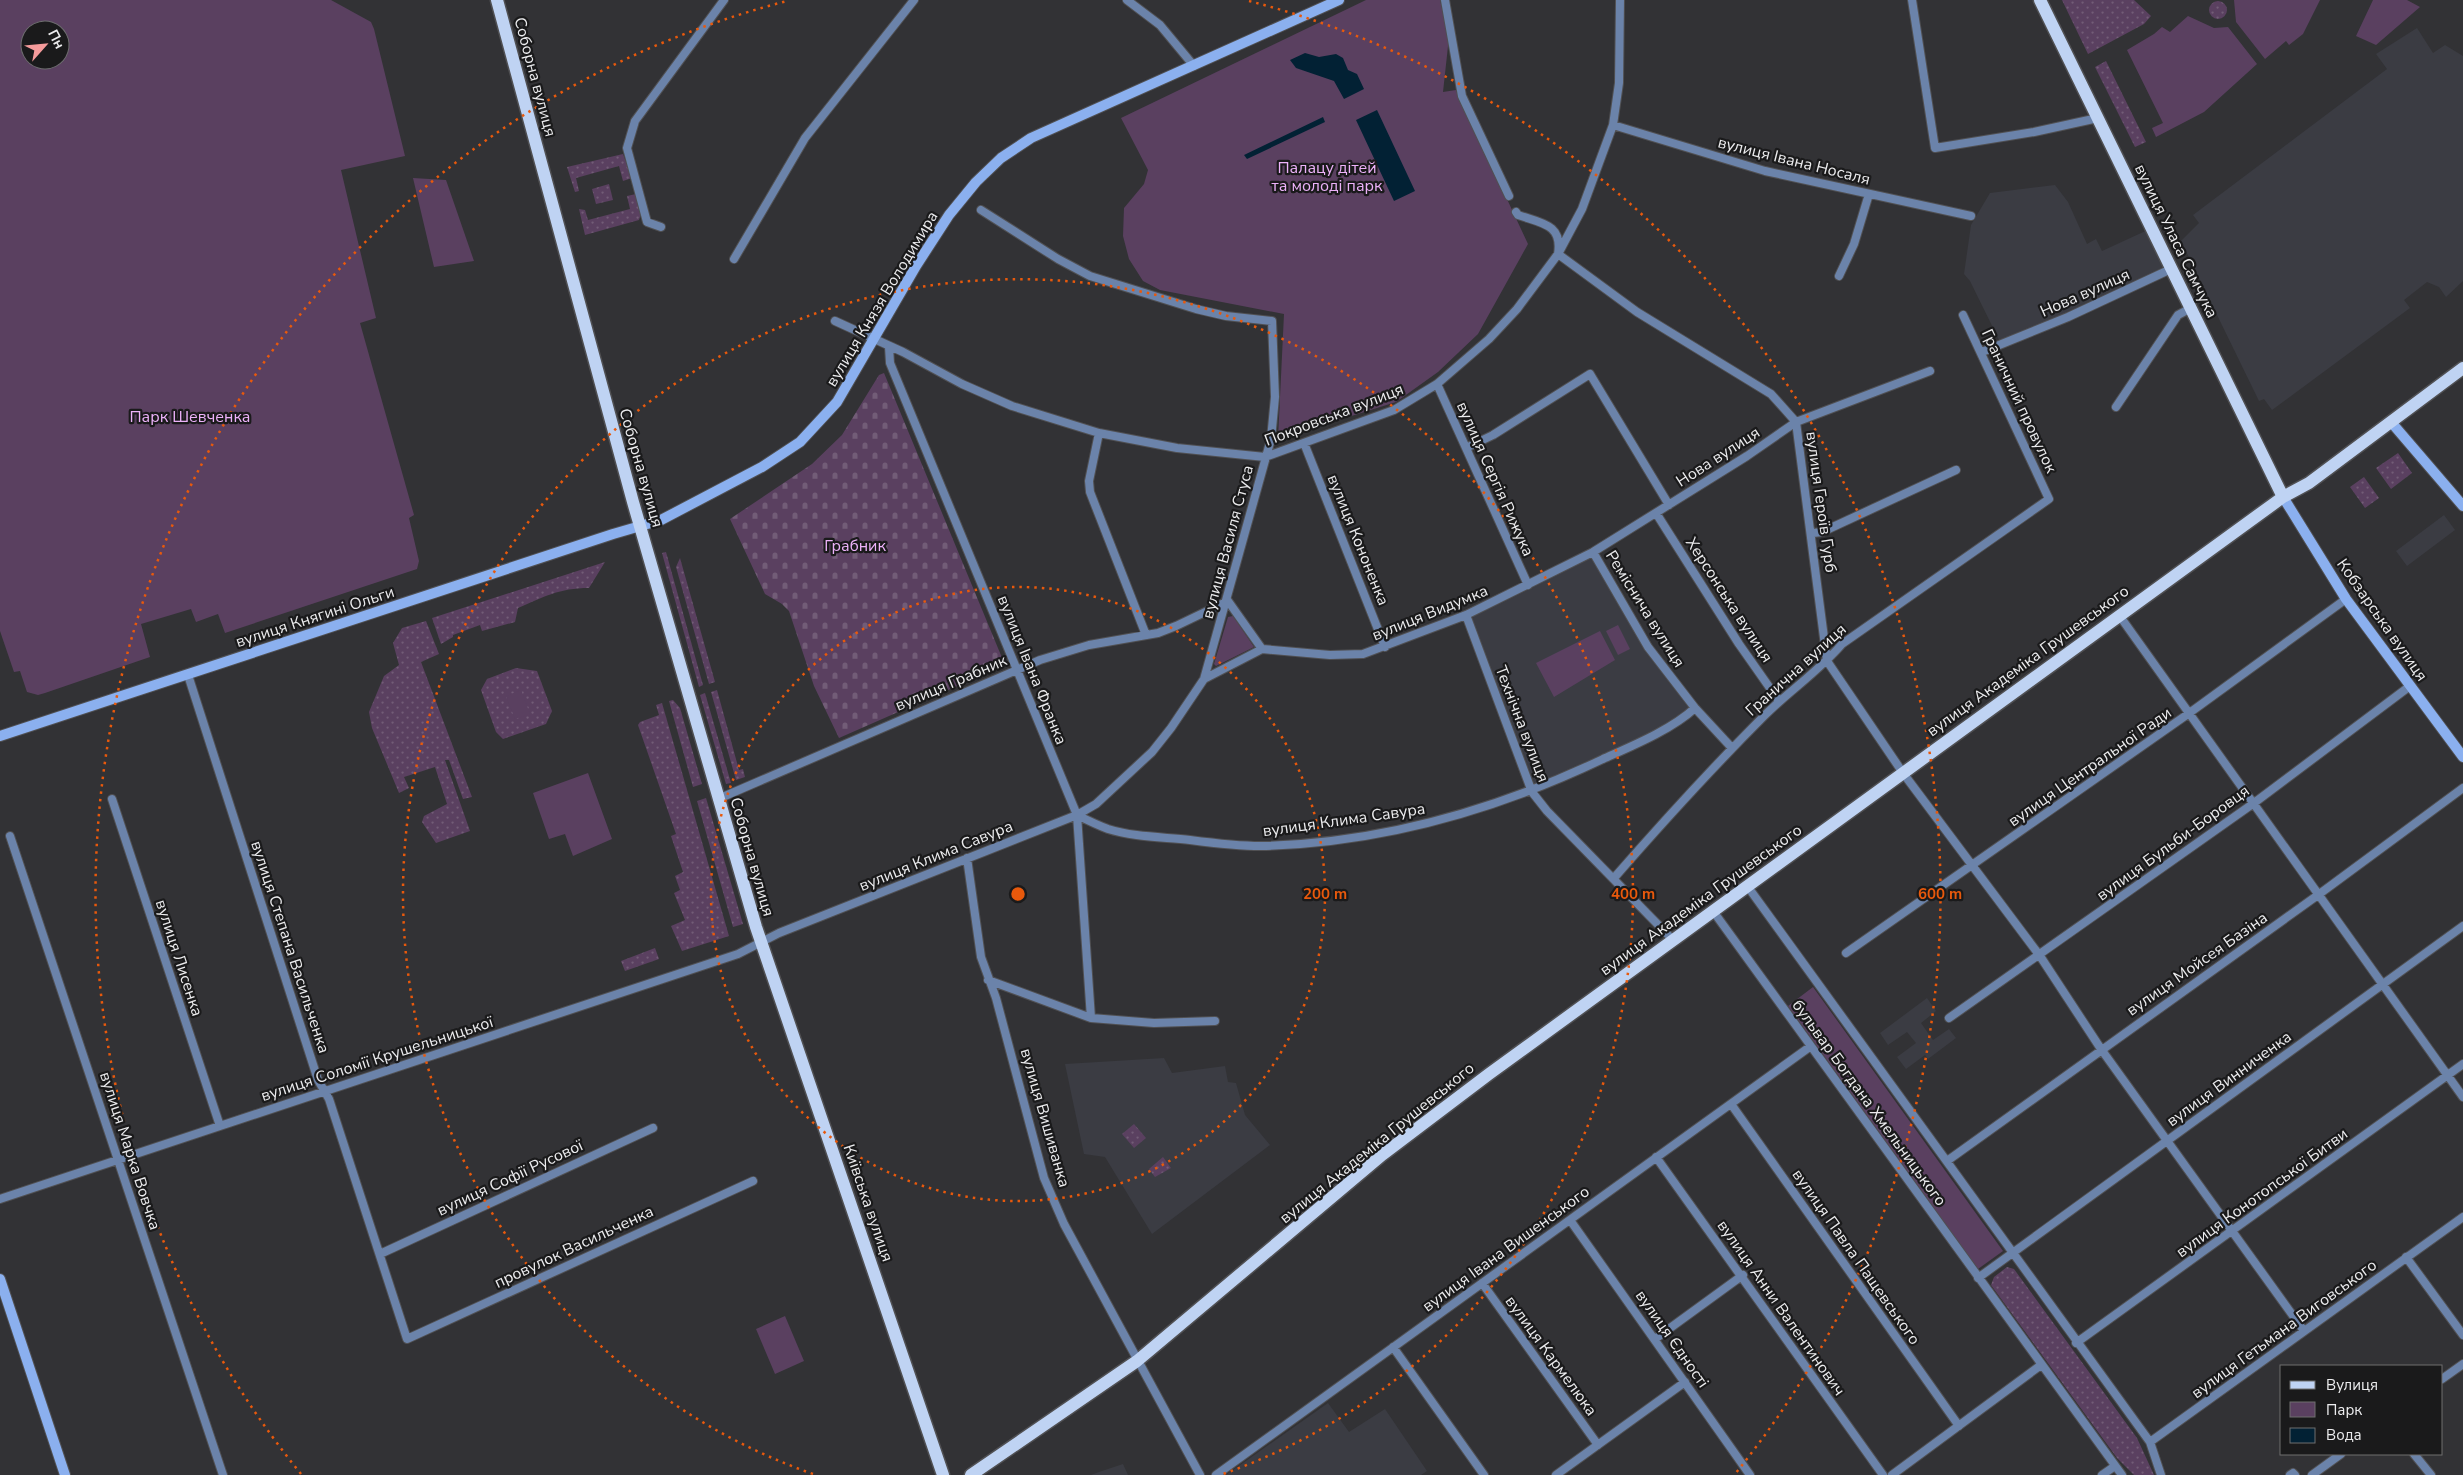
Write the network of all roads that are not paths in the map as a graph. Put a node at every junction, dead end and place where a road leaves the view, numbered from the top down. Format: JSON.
{"nodes":[{"id":1,"x":497,"y":0,"type":"edge"},
{"id":2,"x":724,"y":0,"type":"edge"},
{"id":3,"x":914,"y":0,"type":"edge"},
{"id":4,"x":1127,"y":0,"type":"edge"},
{"id":5,"x":1339,"y":0,"type":"edge"},
{"id":6,"x":1445,"y":0,"type":"edge"},
{"id":7,"x":1620,"y":0,"type":"edge"},
{"id":8,"x":1912,"y":0,"type":"edge"},
{"id":9,"x":2040,"y":0,"type":"edge"},
{"id":10,"x":1194,"y":66,"type":"junction"},
{"id":11,"x":2098,"y":118,"type":"junction"},
{"id":12,"x":1613,"y":125,"type":"junction"},
{"id":13,"x":1869,"y":194,"type":"junction"},
{"id":14,"x":1509,"y":196,"type":"dead end"},
{"id":15,"x":981,"y":210,"type":"dead end"},
{"id":16,"x":1516,"y":212,"type":"dead end"},
{"id":17,"x":1971,"y":216,"type":"dead end"},
{"id":18,"x":661,"y":227,"type":"dead end"},
{"id":19,"x":1558,"y":254,"type":"junction"},
{"id":20,"x":734,"y":258,"type":"dead end"},
{"id":21,"x":2171,"y":268,"type":"junction"},
{"id":22,"x":1839,"y":276,"type":"dead end"},
{"id":23,"x":2191,"y":308,"type":"junction"},
{"id":24,"x":1963,"y":315,"type":"dead end"},
{"id":25,"x":835,"y":321,"type":"dead end"},
{"id":26,"x":874,"y":338,"type":"junction"},
{"id":27,"x":889,"y":347,"type":"junction"},
{"id":28,"x":1982,"y":352,"type":"junction"},
{"id":29,"x":2463,"y":368,"type":"edge"},
{"id":30,"x":1930,"y":371,"type":"dead end"},
{"id":31,"x":1437,"y":384,"type":"junction"},
{"id":32,"x":2116,"y":407,"type":"dead end"},
{"id":33,"x":1796,"y":422,"type":"junction"},
{"id":34,"x":2391,"y":422,"type":"junction"},
{"id":35,"x":1098,"y":433,"type":"junction"},
{"id":36,"x":1304,"y":443,"type":"junction"},
{"id":37,"x":1466,"y":448,"type":"junction"},
{"id":38,"x":1265,"y":457,"type":"junction"},
{"id":39,"x":1956,"y":470,"type":"dead end"},
{"id":40,"x":2282,"y":497,"type":"junction"},
{"id":41,"x":2049,"y":499,"type":"joint"},
{"id":42,"x":1669,"y":504,"type":"junction"},
{"id":43,"x":2463,"y":506,"type":"edge"},
{"id":44,"x":1656,"y":513,"type":"junction"},
{"id":45,"x":640,"y":526,"type":"junction"},
{"id":46,"x":1813,"y":534,"type":"junction"},
{"id":47,"x":1593,"y":552,"type":"junction"},
{"id":48,"x":1528,"y":585,"type":"junction"},
{"id":49,"x":2346,"y":599,"type":"junction"},
{"id":50,"x":1228,"y":601,"type":"junction"},
{"id":51,"x":1466,"y":615,"type":"junction"},
{"id":52,"x":2119,"y":615,"type":"junction"},
{"id":53,"x":1146,"y":635,"type":"junction"},
{"id":54,"x":1385,"y":647,"type":"junction"},
{"id":55,"x":1262,"y":648,"type":"junction"},
{"id":56,"x":1828,"y":661,"type":"junction"},
{"id":57,"x":1016,"y":670,"type":"junction"},
{"id":58,"x":188,"y":675,"type":"junction"},
{"id":59,"x":1204,"y":679,"type":"junction"},
{"id":60,"x":2410,"y":686,"type":"junction"},
{"id":61,"x":1779,"y":701,"type":"junction"},
{"id":62,"x":1694,"y":708,"type":"junction"},
{"id":63,"x":2188,"y":714,"type":"junction"},
{"id":64,"x":0,"y":736,"type":"edge"},
{"id":65,"x":1732,"y":748,"type":"junction"},
{"id":66,"x":2463,"y":756,"type":"edge"},
{"id":67,"x":1903,"y":773,"type":"junction"},
{"id":68,"x":2463,"y":788,"type":"edge"},
{"id":69,"x":1532,"y":792,"type":"junction"},
{"id":70,"x":112,"y":799,"type":"dead end"},
{"id":71,"x":718,"y":799,"type":"junction"},
{"id":72,"x":2254,"y":803,"type":"junction"},
{"id":73,"x":1077,"y":815,"type":"junction"},
{"id":74,"x":10,"y":836,"type":"dead end"},
{"id":75,"x":967,"y":858,"type":"junction"},
{"id":76,"x":1972,"y":866,"type":"junction"},
{"id":77,"x":1614,"y":878,"type":"junction"},
{"id":78,"x":1748,"y":887,"type":"junction"},
{"id":79,"x":2318,"y":895,"type":"junction"},
{"id":80,"x":1713,"y":911,"type":"junction"},
{"id":81,"x":2463,"y":926,"type":"edge"},
{"id":82,"x":1673,"y":940,"type":"junction"},
{"id":83,"x":761,"y":943,"type":"junction"},
{"id":84,"x":1846,"y":952,"type":"dead end"},
{"id":85,"x":2040,"y":956,"type":"junction"},
{"id":86,"x":988,"y":980,"type":"junction"},
{"id":87,"x":2382,"y":986,"type":"junction"},
{"id":88,"x":1091,"y":1018,"type":"junction"},
{"id":89,"x":1949,"y":1018,"type":"dead end"},
{"id":90,"x":1215,"y":1021,"type":"dead end"},
{"id":91,"x":1811,"y":1046,"type":"junction"},
{"id":92,"x":2101,"y":1049,"type":"junction"},
{"id":93,"x":2463,"y":1064,"type":"edge"},
{"id":94,"x":2446,"y":1076,"type":"junction"},
{"id":95,"x":325,"y":1092,"type":"junction"},
{"id":96,"x":2463,"y":1097,"type":"edge"},
{"id":97,"x":1731,"y":1104,"type":"junction"},
{"id":98,"x":220,"y":1126,"type":"junction"},
{"id":99,"x":653,"y":1128,"type":"dead end"},
{"id":100,"x":2167,"y":1140,"type":"junction"},
{"id":101,"x":1656,"y":1157,"type":"junction"},
{"id":102,"x":118,"y":1161,"type":"junction"},
{"id":103,"x":1947,"y":1161,"type":"junction"},
{"id":104,"x":754,"y":1181,"type":"dead end"},
{"id":105,"x":0,"y":1199,"type":"edge"},
{"id":106,"x":2463,"y":1217,"type":"edge"},
{"id":107,"x":1570,"y":1220,"type":"junction"},
{"id":108,"x":2233,"y":1231,"type":"junction"},
{"id":109,"x":380,"y":1254,"type":"junction"},
{"id":110,"x":2012,"y":1254,"type":"junction"},
{"id":111,"x":2406,"y":1258,"type":"junction"},
{"id":112,"x":1742,"y":1275,"type":"junction"},
{"id":113,"x":1978,"y":1278,"type":"junction"},
{"id":114,"x":0,"y":1279,"type":"edge"},
{"id":115,"x":1482,"y":1283,"type":"junction"},
{"id":116,"x":2304,"y":1331,"type":"junction"},
{"id":117,"x":2463,"y":1334,"type":"edge"},
{"id":118,"x":407,"y":1339,"type":"joint"},
{"id":119,"x":1655,"y":1339,"type":"junction"},
{"id":120,"x":2076,"y":1343,"type":"junction"},
{"id":121,"x":1393,"y":1347,"type":"junction"},
{"id":122,"x":1137,"y":1361,"type":"junction"},
{"id":123,"x":2463,"y":1364,"type":"edge"},
{"id":124,"x":2042,"y":1365,"type":"junction"},
{"id":125,"x":2443,"y":1378,"type":"edge"},
{"id":126,"x":1685,"y":1382,"type":"junction"},
{"id":127,"x":1959,"y":1426,"type":"junction"},
{"id":128,"x":2150,"y":1442,"type":"junction"},
{"id":129,"x":1598,"y":1445,"type":"junction"},
{"id":130,"x":2340,"y":1455,"type":"edge"},
{"id":131,"x":2415,"y":1455,"type":"edge"},
{"id":132,"x":2115,"y":1466,"type":"junction"},
{"id":133,"x":65,"y":1475,"type":"edge"},
{"id":134,"x":223,"y":1475,"type":"edge"},
{"id":135,"x":943,"y":1475,"type":"edge"},
{"id":136,"x":971,"y":1475,"type":"edge"},
{"id":137,"x":1200,"y":1475,"type":"edge"},
{"id":138,"x":1216,"y":1475,"type":"edge"},
{"id":139,"x":1484,"y":1475,"type":"edge"},
{"id":140,"x":1556,"y":1475,"type":"edge"},
{"id":141,"x":1750,"y":1475,"type":"edge"},
{"id":142,"x":1883,"y":1475,"type":"edge"},
{"id":143,"x":1892,"y":1475,"type":"edge"},
{"id":144,"x":2102,"y":1475,"type":"edge"},
{"id":145,"x":2122,"y":1475,"type":"edge"},
{"id":146,"x":2161,"y":1475,"type":"edge"},
{"id":147,"x":2290,"y":1475,"type":"edge"},
{"id":148,"x":2294,"y":1475,"type":"edge"},
{"id":149,"x":2312,"y":1475,"type":"edge"},
{"id":150,"x":2430,"y":1475,"type":"edge"}],
"edges":[{"from":1,"to":45,"type":"main road","name":"Соборна вулиця"},
{"from":2,"to":18,"type":"street"},
{"from":3,"to":20,"type":"street"},
{"from":4,"to":10,"type":"street"},
{"from":5,"to":10,"type":"street","name":"вулиця Князя Володимира"},
{"from":6,"to":14,"type":"street"},
{"from":7,"to":12,"type":"street","name":"Покровська вулиця"},
{"from":8,"to":11,"type":"street"},
{"from":9,"to":11,"type":"main road","name":"вулиця Уласа Самчука"},
{"from":10,"to":26,"type":"street","name":"вулиця Князя Володимира"},
{"from":11,"to":21,"type":"main road","name":"вулиця Уласа Самчука"},
{"from":12,"to":13,"type":"street","name":"вулиця Івана Носаля"},
{"from":12,"to":19,"type":"street","name":"Покровська вулиця"},
{"from":13,"to":17,"type":"street","name":"вулиця Івана Носаля"},
{"from":13,"to":22,"type":"street"},
{"from":15,"to":38,"type":"street","name":"вулиця Василя Стуса"},
{"from":16,"to":19,"type":"street"},
{"from":19,"to":31,"type":"street","name":"Покровська вулиця"},
{"from":19,"to":33,"type":"street","name":"вулиця Героїв Гурб"},
{"from":21,"to":23,"type":"main road","name":"вулиця Уласа Самчука"},
{"from":21,"to":28,"type":"street","name":"Нова вулиця"},
{"from":23,"to":32,"type":"street"},
{"from":23,"to":40,"type":"main road","name":"вулиця Уласа Самчука"},
{"from":24,"to":28,"type":"street","name":"Граничний провулок"},
{"from":25,"to":26,"type":"street","name":"Покровська вулиця"},
{"from":26,"to":27,"type":"street","name":"Покровська вулиця"},
{"from":26,"to":45,"type":"street","name":"вулиця Князя Володимира"},
{"from":27,"to":35,"type":"street","name":"Покровська вулиця"},
{"from":27,"to":57,"type":"street","name":"вулиця Івана Франка"},
{"from":28,"to":41,"type":"street","name":"Граничний провулок"},
{"from":29,"to":34,"type":"main road","name":"вулиця Академіка Грушевського"},
{"from":30,"to":33,"type":"street","name":"Нова вулиця"},
{"from":31,"to":36,"type":"street","name":"Покровська вулиця"},
{"from":31,"to":37,"type":"street","name":"вулиця Сергія Рижука"},
{"from":33,"to":42,"type":"street","name":"Нова вулиця"},
{"from":33,"to":46,"type":"street","name":"вулиця Героїв Гурб"},
{"from":34,"to":40,"type":"main road","name":"вулиця Академіка Грушевського"},
{"from":34,"to":43,"type":"street"},
{"from":35,"to":38,"type":"street","name":"Покровська вулиця"},
{"from":35,"to":53,"type":"street"},
{"from":36,"to":38,"type":"street","name":"Покровська вулиця"},
{"from":36,"to":54,"type":"street","name":"вулиця Кононенка"},
{"from":37,"to":42,"type":"street"},
{"from":37,"to":48,"type":"street","name":"вулиця Сергія Рижука"},
{"from":38,"to":50,"type":"street","name":"вулиця Василя Стуса"},
{"from":39,"to":46,"type":"street"},
{"from":40,"to":49,"type":"street","name":"Кобзарська вулиця"},
{"from":40,"to":52,"type":"main road","name":"вулиця Академіка Грушевського"},
{"from":41,"to":56,"type":"street","name":"Гранична вулиця"},
{"from":42,"to":44,"type":"street","name":"Нова вулиця"},
{"from":44,"to":47,"type":"street","name":"Нова вулиця"},
{"from":44,"to":61,"type":"street","name":"Херсонська вулиця"},
{"from":45,"to":58,"type":"street","name":"вулиця Княгині Ольги"},
{"from":45,"to":71,"type":"main road","name":"Соборна вулиця"},
{"from":46,"to":56,"type":"street","name":"вулиця Героїв Гурб"},
{"from":47,"to":48,"type":"street","name":"Нова вулиця"},
{"from":47,"to":62,"type":"street","name":"Реміснича вулиця"},
{"from":48,"to":51,"type":"street","name":"вулиця Видумка"},
{"from":49,"to":60,"type":"street","name":"Кобзарська вулиця"},
{"from":49,"to":63,"type":"street","name":"вулиця Центральної Ради"},
{"from":50,"to":53,"type":"street","name":"вулиця Грабник"},
{"from":50,"to":55,"type":"street"},
{"from":50,"to":59,"type":"street","name":"вулиця Василя Стуса"},
{"from":51,"to":54,"type":"street","name":"вулиця Видумка"},
{"from":51,"to":69,"type":"street","name":"Технічна вулиця"},
{"from":52,"to":63,"type":"street"},
{"from":52,"to":67,"type":"main road","name":"вулиця Академіка Грушевського"},
{"from":53,"to":57,"type":"street","name":"вулиця Грабник"},
{"from":54,"to":55,"type":"street","name":"вулиця Видумка"},
{"from":55,"to":59,"type":"street"},
{"from":56,"to":61,"type":"street","name":"Гранична вулиця"},
{"from":56,"to":67,"type":"street","name":"вулиця Героїв Гурб"},
{"from":57,"to":71,"type":"street","name":"вулиця Грабник"},
{"from":57,"to":73,"type":"street","name":"вулиця Івана Франка"},
{"from":58,"to":64,"type":"street","name":"вулиця Княгині Ольги"},
{"from":58,"to":95,"type":"street","name":"вулиця Степана Васильченка"},
{"from":59,"to":73,"type":"street"},
{"from":60,"to":66,"type":"street","name":"Кобзарська вулиця"},
{"from":60,"to":72,"type":"street","name":"вулиця Бульби-Боровця"},
{"from":61,"to":65,"type":"street","name":"Гранична вулиця"},
{"from":62,"to":65,"type":"street","name":"Реміснича вулиця"},
{"from":62,"to":69,"type":"street","name":"вулиця Клима Савура"},
{"from":63,"to":72,"type":"street"},
{"from":63,"to":76,"type":"street","name":"вулиця Центральної Ради"},
{"from":65,"to":77,"type":"street","name":"Гранична вулиця"},
{"from":67,"to":76,"type":"street","name":"вулиця Героїв Гурб"},
{"from":67,"to":78,"type":"main road","name":"вулиця Академіка Грушевського"},
{"from":68,"to":79,"type":"street","name":"вулиця Мойсея Базіна"},
{"from":69,"to":73,"type":"street","name":"вулиця Клима Савура"},
{"from":69,"to":77,"type":"street","name":"Технічна вулиця"},
{"from":70,"to":98,"type":"street","name":"вулиця Лисенка"},
{"from":71,"to":83,"type":"main road","name":"Соборна вулиця"},
{"from":72,"to":79,"type":"street"},
{"from":72,"to":85,"type":"street","name":"вулиця Бульби-Боровця"},
{"from":73,"to":75,"type":"street","name":"вулиця Клима Савура"},
{"from":73,"to":88,"type":"street","name":"вулиця Івана Франка"},
{"from":74,"to":102,"type":"street","name":"вулиця Марка Вовчка"},
{"from":75,"to":83,"type":"street","name":"вулиця Клима Савура"},
{"from":75,"to":86,"type":"street","name":"вулиця Вишиванка"},
{"from":76,"to":84,"type":"street","name":"вулиця Центральної Ради"},
{"from":76,"to":85,"type":"street","name":"вулиця Героїв Гурб"},
{"from":77,"to":82,"type":"street","name":"Технічна вулиця"},
{"from":78,"to":80,"type":"main road","name":"вулиця Академіка Грушевського"},
{"from":78,"to":103,"type":"street","name":"бульвар Богдана Хмельницького"},
{"from":79,"to":87,"type":"street"},
{"from":79,"to":92,"type":"street","name":"вулиця Мойсея Базіна"},
{"from":80,"to":82,"type":"main road","name":"вулиця Академіка Грушевського"},
{"from":80,"to":91,"type":"street","name":"бульвар Богдана Хмельницького"},
{"from":81,"to":87,"type":"street","name":"вулиця Винниченка"},
{"from":82,"to":122,"type":"main road","name":"вулиця Академіка Грушевського"},
{"from":83,"to":95,"type":"street","name":"вулиця Соломії Крушельницької"},
{"from":83,"to":135,"type":"main road","name":"Київська вулиця"},
{"from":85,"to":89,"type":"street","name":"вулиця Бульби-Боровця"},
{"from":85,"to":92,"type":"street","name":"вулиця Героїв Гурб"},
{"from":86,"to":88,"type":"street"},
{"from":86,"to":122,"type":"street","name":"вулиця Вишиванка"},
{"from":87,"to":94,"type":"street"},
{"from":87,"to":100,"type":"street","name":"вулиця Винниченка"},
{"from":88,"to":90,"type":"street"},
{"from":91,"to":97,"type":"street","name":"вулиця Івана Вишенського"},
{"from":91,"to":113,"type":"street","name":"бульвар Богдана Хмельницького"},
{"from":92,"to":100,"type":"street","name":"вулиця Героїв Гурб"},
{"from":92,"to":103,"type":"street","name":"вулиця Мойсея Базіна"},
{"from":93,"to":94,"type":"street","name":"вулиця Конотопської Битви"},
{"from":94,"to":96,"type":"street"},
{"from":94,"to":108,"type":"street","name":"вулиця Конотопської Битви"},
{"from":95,"to":98,"type":"street","name":"вулиця Соломії Крушельницької"},
{"from":95,"to":109,"type":"street","name":"вулиця Степана Васильченка"},
{"from":97,"to":101,"type":"street","name":"вулиця Івана Вишенського"},
{"from":97,"to":127,"type":"street","name":"вулиця Павла Пащевського"},
{"from":98,"to":102,"type":"street","name":"вулиця Соломії Крушельницької"},
{"from":99,"to":109,"type":"street","name":"вулиця Софії Русової"},
{"from":100,"to":108,"type":"street","name":"вулиця Героїв Гурб"},
{"from":100,"to":110,"type":"street","name":"вулиця Винниченка"},
{"from":101,"to":107,"type":"street","name":"вулиця Івана Вишенського"},
{"from":101,"to":112,"type":"street","name":"вулиця Анни Валентинович"},
{"from":102,"to":105,"type":"street","name":"вулиця Соломії Крушельницької"},
{"from":102,"to":134,"type":"street","name":"вулиця Марка Вовчка"},
{"from":103,"to":110,"type":"street","name":"бульвар Богдана Хмельницького"},
{"from":104,"to":118,"type":"street","name":"провулок Васильченка"},
{"from":106,"to":111,"type":"street","name":"вулиця Гетьмана Виговського"},
{"from":107,"to":115,"type":"street","name":"вулиця Івана Вишенського"},
{"from":107,"to":119,"type":"street","name":"вулиця Єдності"},
{"from":108,"to":116,"type":"street","name":"вулиця Героїв Гурб"},
{"from":108,"to":120,"type":"street","name":"вулиця Конотопської Битви"},
{"from":109,"to":118,"type":"street","name":"вулиця Степана Васильченка"},
{"from":110,"to":113,"type":"street"},
{"from":110,"to":120,"type":"street","name":"бульвар Богдана Хмельницького"},
{"from":111,"to":116,"type":"street","name":"вулиця Гетьмана Виговського"},
{"from":111,"to":117,"type":"street"},
{"from":112,"to":119,"type":"street"},
{"from":112,"to":142,"type":"street","name":"вулиця Анни Валентинович"},
{"from":113,"to":124,"type":"street","name":"бульвар Богдана Хмельницького"},
{"from":114,"to":133,"type":"street"},
{"from":115,"to":121,"type":"street","name":"вулиця Івана Вишенського"},
{"from":115,"to":129,"type":"street","name":"вулиця Кармелюка"},
{"from":116,"to":128,"type":"street","name":"вулиця Гетьмана Виговського"},
{"from":119,"to":126,"type":"street","name":"вулиця Єдності"},
{"from":120,"to":128,"type":"street","name":"бульвар Богдана Хмельницького"},
{"from":121,"to":138,"type":"street","name":"вулиця Івана Вишенського"},
{"from":121,"to":139,"type":"street"},
{"from":122,"to":136,"type":"main road","name":"вулиця Академіка Грушевського"},
{"from":122,"to":137,"type":"street","name":"вулиця Вишиванка"},
{"from":123,"to":125,"type":"street"},
{"from":124,"to":127,"type":"street"},
{"from":124,"to":132,"type":"street","name":"бульвар Богдана Хмельницького"},
{"from":126,"to":129,"type":"street"},
{"from":126,"to":141,"type":"street","name":"вулиця Єдності"},
{"from":127,"to":143,"type":"street"},
{"from":128,"to":146,"type":"street"},
{"from":129,"to":140,"type":"street"},
{"from":130,"to":149,"type":"street"},
{"from":131,"to":150,"type":"street"},
{"from":132,"to":144,"type":"street"},
{"from":132,"to":145,"type":"street"},
{"from":147,"to":148,"type":"street"}]}
